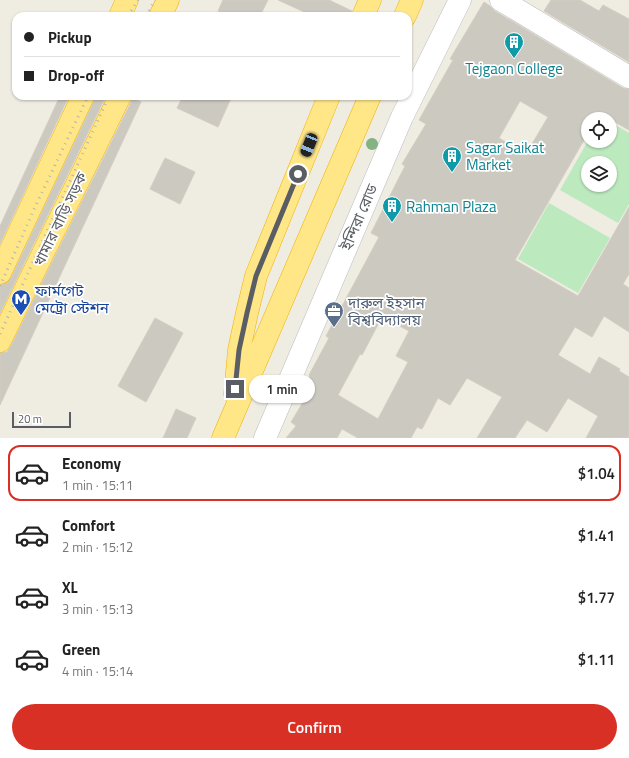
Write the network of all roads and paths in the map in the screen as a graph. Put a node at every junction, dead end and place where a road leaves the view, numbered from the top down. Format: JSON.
{"nodes":[{"id":1,"x":127,"y":0,"type":"edge"},
{"id":2,"x":168,"y":0,"type":"edge"},
{"id":3,"x":370,"y":0,"type":"edge"},
{"id":4,"x":412,"y":0,"type":"edge"},
{"id":5,"x":460,"y":0,"type":"edge"},
{"id":6,"x":501,"y":0,"type":"edge"},
{"id":7,"x":122,"y":12,"type":"edge"},
{"id":8,"x":162,"y":12,"type":"edge"},
{"id":9,"x":365,"y":12,"type":"edge"},
{"id":10,"x":407,"y":12,"type":"edge"},
{"id":11,"x":629,"y":77,"type":"edge"},
{"id":12,"x":412,"y":97,"type":"edge"},
{"id":13,"x":81,"y":100,"type":"edge"},
{"id":14,"x":118,"y":100,"type":"edge"},
{"id":15,"x":328,"y":100,"type":"edge"},
{"id":16,"x":368,"y":100,"type":"edge"},
{"id":17,"x":410,"y":100,"type":"edge"},
{"id":18,"x":0,"y":273,"type":"edge"},
{"id":19,"x":0,"y":342,"type":"edge"},
{"id":20,"x":233,"y":415,"type":"junction"},
{"id":21,"x":223,"y":438,"type":"edge"},
{"id":22,"x":265,"y":438,"type":"edge"}],
"edges":[{"from":1,"to":7,"type":"highway"},
{"from":2,"to":8,"type":"highway"},
{"from":3,"to":9,"type":"highway"},
{"from":4,"to":10,"type":"highway"},
{"from":5,"to":12,"type":"street","name":"ইন্দিরা রোড"},
{"from":6,"to":11,"type":"street"},
{"from":13,"to":18,"type":"highway"},
{"from":14,"to":19,"type":"highway","name":"খামার বাড়ি সড়ক"},
{"from":15,"to":20,"type":"highway"},
{"from":16,"to":20,"type":"highway"},
{"from":17,"to":22,"type":"street","name":"ইন্দিরা রোড"},
{"from":20,"to":21,"type":"highway"}]}
